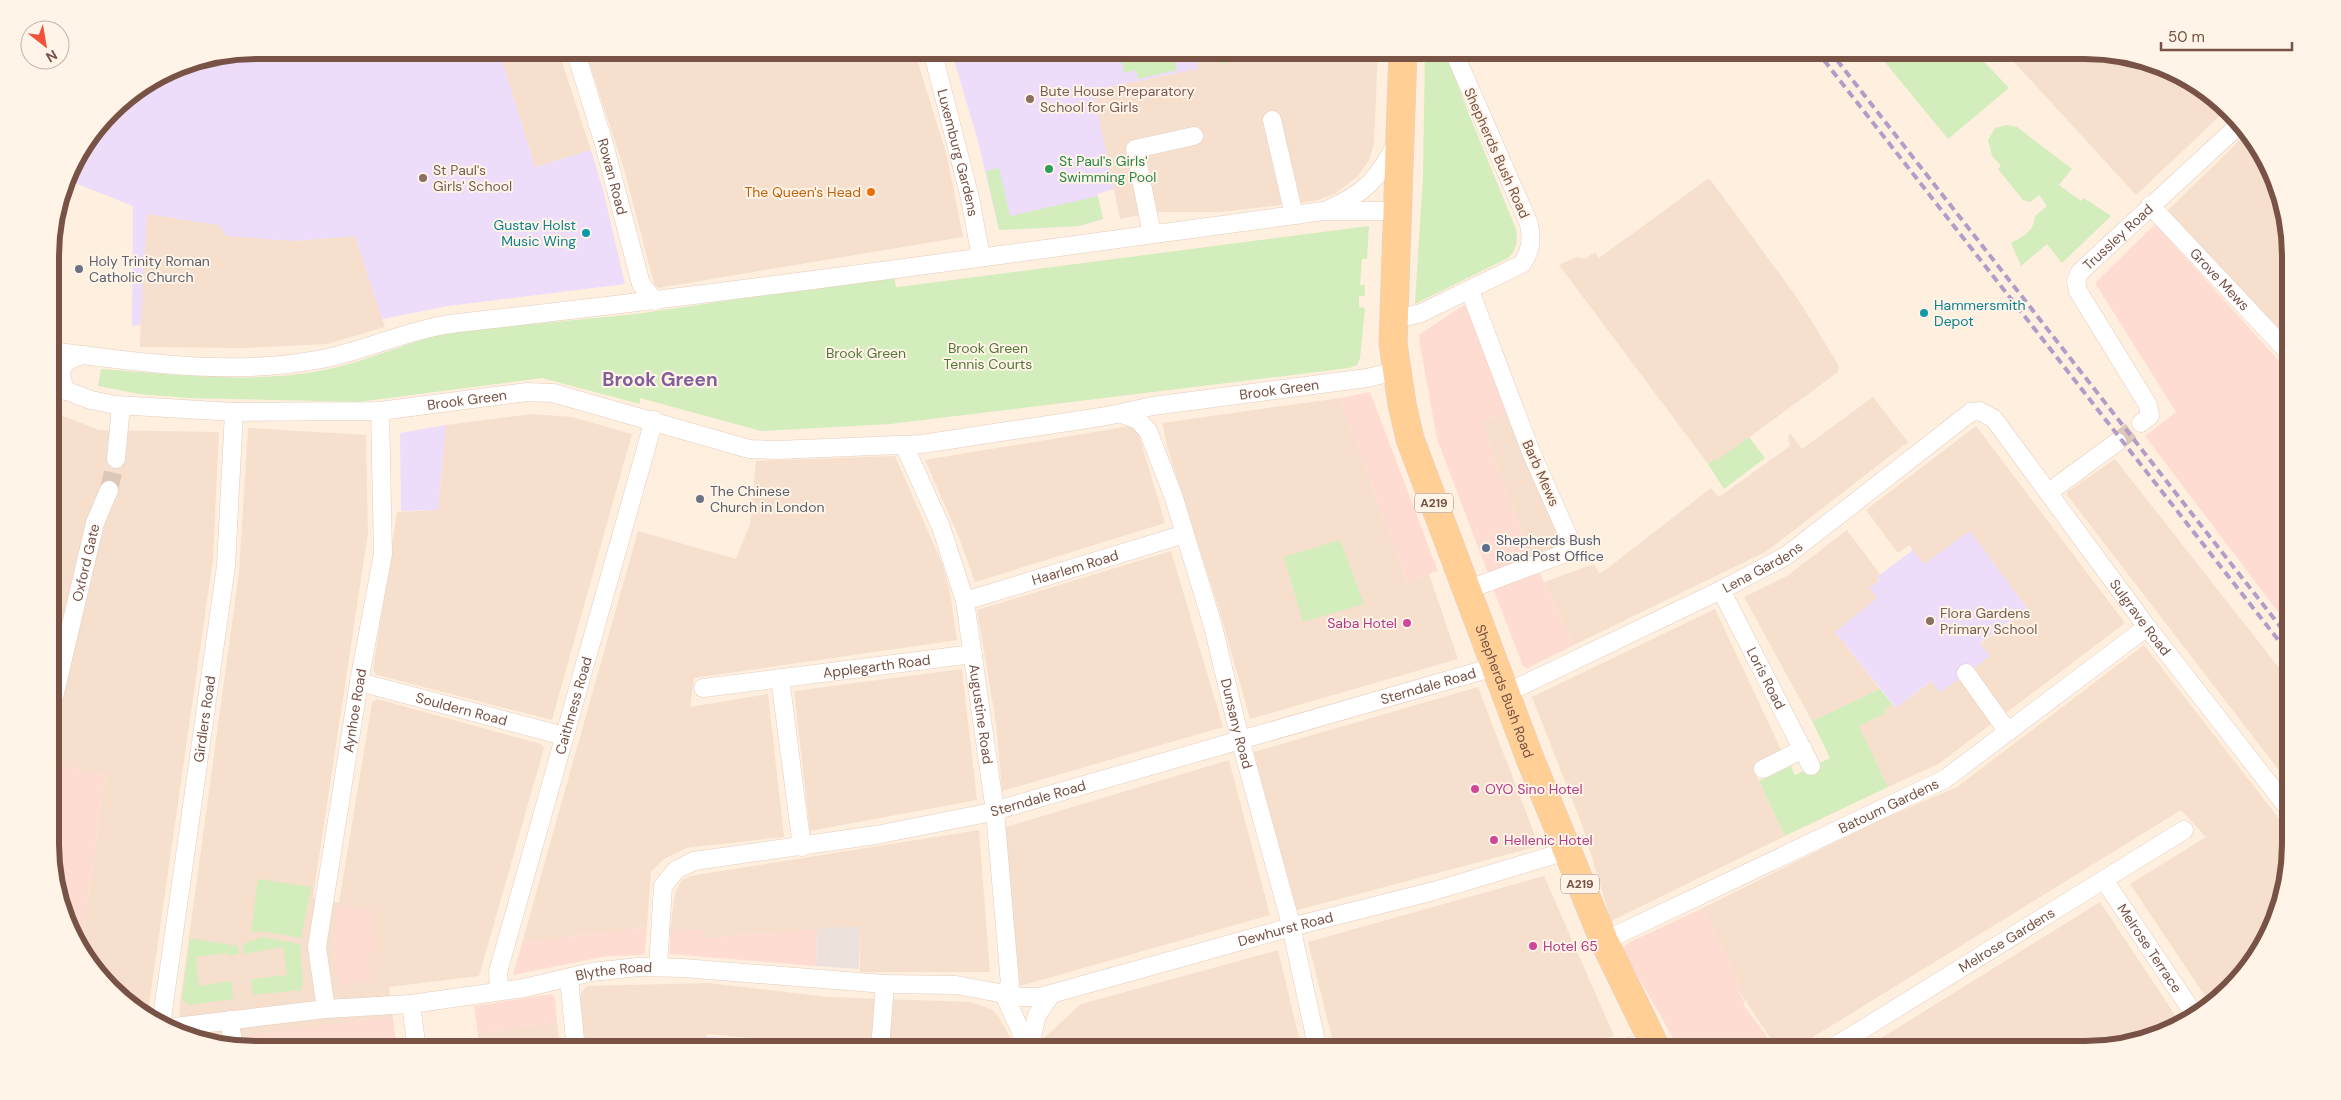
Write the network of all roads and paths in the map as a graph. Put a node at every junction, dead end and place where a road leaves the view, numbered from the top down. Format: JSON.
{"nodes":[{"id":1,"x":578,"y":59,"type":"edge"},
{"id":2,"x":934,"y":59,"type":"edge"},
{"id":3,"x":1403,"y":59,"type":"edge"},
{"id":4,"x":1458,"y":59,"type":"edge"},
{"id":5,"x":1272,"y":120,"type":"dead end"},
{"id":6,"x":2235,"y":128,"type":"edge"},
{"id":7,"x":1400,"y":135,"type":"junction"},
{"id":8,"x":1194,"y":136,"type":"dead end"},
{"id":9,"x":2150,"y":205,"type":"junction"},
{"id":10,"x":1397,"y":210,"type":"junction"},
{"id":11,"x":1324,"y":212,"type":"junction"},
{"id":12,"x":1294,"y":215,"type":"junction"},
{"id":13,"x":1152,"y":234,"type":"junction"},
{"id":14,"x":981,"y":257,"type":"junction"},
{"id":15,"x":1470,"y":291,"type":"junction"},
{"id":16,"x":655,"y":301,"type":"junction"},
{"id":17,"x":1392,"y":320,"type":"junction"},
{"id":18,"x":2282,"y":345,"type":"edge"},
{"id":19,"x":59,"y":352,"type":"edge"},
{"id":20,"x":83,"y":356,"type":"junction"},
{"id":21,"x":1396,"y":371,"type":"junction"},
{"id":22,"x":59,"y":382,"type":"edge"},
{"id":23,"x":59,"y":388,"type":"edge"},
{"id":24,"x":122,"y":406,"type":"junction"},
{"id":25,"x":380,"y":411,"type":"junction"},
{"id":26,"x":234,"y":412,"type":"junction"},
{"id":27,"x":1122,"y":414,"type":"junction"},
{"id":28,"x":1994,"y":419,"type":"joint"},
{"id":29,"x":654,"y":420,"type":"junction"},
{"id":30,"x":2141,"y":424,"type":"tunnel mouth"},
{"id":31,"x":2116,"y":442,"type":"tunnel mouth"},
{"id":32,"x":904,"y":445,"type":"junction"},
{"id":33,"x":116,"y":459,"type":"tunnel mouth"},
{"id":34,"x":110,"y":490,"type":"tunnel mouth"},
{"id":35,"x":2049,"y":492,"type":"junction"},
{"id":36,"x":1185,"y":534,"type":"junction"},
{"id":37,"x":1467,"y":590,"type":"junction"},
{"id":38,"x":1721,"y":590,"type":"junction"},
{"id":39,"x":965,"y":601,"type":"junction"},
{"id":40,"x":2148,"y":627,"type":"junction"},
{"id":41,"x":973,"y":654,"type":"junction"},
{"id":42,"x":1494,"y":667,"type":"junction"},
{"id":43,"x":1966,"y":673,"type":"dead end"},
{"id":44,"x":59,"y":676,"type":"edge"},
{"id":45,"x":780,"y":678,"type":"junction"},
{"id":46,"x":358,"y":682,"type":"junction"},
{"id":47,"x":703,"y":688,"type":"dead end"},
{"id":48,"x":1504,"y":694,"type":"junction"},
{"id":49,"x":2008,"y":732,"type":"junction"},
{"id":50,"x":564,"y":736,"type":"junction"},
{"id":51,"x":1240,"y":739,"type":"junction"},
{"id":52,"x":1803,"y":749,"type":"junction"},
{"id":53,"x":1811,"y":766,"type":"dead end"},
{"id":54,"x":1763,"y":769,"type":"dead end"},
{"id":55,"x":2282,"y":800,"type":"edge"},
{"id":56,"x":995,"y":811,"type":"junction"},
{"id":57,"x":2184,"y":830,"type":"dead end"},
{"id":58,"x":802,"y":847,"type":"junction"},
{"id":59,"x":1567,"y":851,"type":"junction"},
{"id":60,"x":2104,"y":880,"type":"junction"},
{"id":61,"x":1291,"y":927,"type":"junction"},
{"id":62,"x":1604,"y":941,"type":"junction"},
{"id":63,"x":658,"y":967,"type":"junction"},
{"id":64,"x":569,"y":978,"type":"junction"},
{"id":65,"x":885,"y":984,"type":"junction"},
{"id":66,"x":499,"y":991,"type":"junction"},
{"id":67,"x":1004,"y":994,"type":"junction"},
{"id":68,"x":1051,"y":995,"type":"junction"},
{"id":69,"x":412,"y":1004,"type":"junction"},
{"id":70,"x":326,"y":1009,"type":"junction"},
{"id":71,"x":2191,"y":1011,"type":"edge"},
{"id":72,"x":162,"y":1018,"type":"edge"},
{"id":73,"x":229,"y":1020,"type":"junction"},
{"id":74,"x":180,"y":1026,"type":"edge"},
{"id":75,"x":233,"y":1040,"type":"edge"},
{"id":76,"x":416,"y":1041,"type":"edge"},
{"id":77,"x":575,"y":1041,"type":"edge"},
{"id":78,"x":881,"y":1041,"type":"edge"},
{"id":79,"x":1025,"y":1041,"type":"edge"},
{"id":80,"x":1031,"y":1041,"type":"edge"},
{"id":81,"x":1316,"y":1041,"type":"edge"},
{"id":82,"x":1653,"y":1041,"type":"edge"},
{"id":83,"x":1844,"y":1041,"type":"edge"}],
"edges":[{"from":1,"to":16,"type":"street","name":"Rowan Road"},
{"from":2,"to":14,"type":"street","name":"Luxemburg Gardens"},
{"from":3,"to":7,"type":"main road","name":"Shepherds Bush Road","number":"A219"},
{"from":4,"to":15,"type":"street","name":"Shepherds Bush Road"},
{"from":5,"to":12,"type":"street"},
{"from":6,"to":9,"type":"street","name":"Trussley Road"},
{"from":7,"to":10,"type":"main road","name":"Shepherds Bush Road","number":"A219"},
{"from":7,"to":11,"type":"street"},
{"from":8,"to":13,"type":"street"},
{"from":9,"to":18,"type":"street","name":"Grove Mews"},
{"from":9,"to":30,"type":"street","name":"Trussley Road"},
{"from":10,"to":11,"type":"street"},
{"from":10,"to":17,"type":"main road","name":"Shepherds Bush Road","number":"A219"},
{"from":11,"to":12,"type":"street"},
{"from":12,"to":13,"type":"street"},
{"from":13,"to":14,"type":"street"},
{"from":14,"to":16,"type":"street"},
{"from":15,"to":17,"type":"street","name":"Shepherds Bush Road"},
{"from":15,"to":37,"type":"street","name":"Barb Mews"},
{"from":16,"to":20,"type":"street"},
{"from":17,"to":21,"type":"main road","name":"Shepherds Bush Road","number":"A219"},
{"from":19,"to":20,"type":"street"},
{"from":20,"to":22,"type":"street","name":"Brook Green"},
{"from":21,"to":27,"type":"street","name":"Brook Green"},
{"from":21,"to":37,"type":"main road","name":"Shepherds Bush Road","number":"A219"},
{"from":23,"to":24,"type":"street","name":"Brook Green"},
{"from":24,"to":26,"type":"street","name":"Brook Green"},
{"from":24,"to":33,"type":"street"},
{"from":25,"to":26,"type":"street","name":"Brook Green"},
{"from":25,"to":29,"type":"street","name":"Brook Green"},
{"from":25,"to":46,"type":"street","name":"Aynhoe Road"},
{"from":26,"to":72,"type":"street","name":"Girdlers Road"},
{"from":27,"to":32,"type":"street","name":"Brook Green"},
{"from":27,"to":36,"type":"street","name":"Dunsany Road"},
{"from":28,"to":35,"type":"street","name":"Sulgrave Road"},
{"from":28,"to":38,"type":"street","name":"Lena Gardens"},
{"from":29,"to":32,"type":"street","name":"Brook Green"},
{"from":29,"to":50,"type":"street","name":"Caithness Road"},
{"from":31,"to":35,"type":"street"},
{"from":32,"to":39,"type":"street","name":"Augustine Road"},
{"from":34,"to":44,"type":"street","name":"Oxford Gate"},
{"from":35,"to":40,"type":"street","name":"Sulgrave Road"},
{"from":36,"to":39,"type":"street","name":"Haarlem Road"},
{"from":36,"to":51,"type":"street","name":"Dunsany Road"},
{"from":37,"to":42,"type":"main road","name":"Shepherds Bush Road","number":"A219"},
{"from":38,"to":48,"type":"street","name":"Lena Gardens"},
{"from":38,"to":52,"type":"street","name":"Loris Road"},
{"from":39,"to":41,"type":"street","name":"Augustine Road"},
{"from":40,"to":49,"type":"street","name":"Batoum Gardens"},
{"from":40,"to":55,"type":"street","name":"Sulgrave Road"},
{"from":41,"to":45,"type":"street","name":"Applegarth Road"},
{"from":41,"to":56,"type":"street","name":"Augustine Road"},
{"from":42,"to":48,"type":"main road","name":"Shepherds Bush Road","number":"A219"},
{"from":42,"to":51,"type":"street","name":"Sterndale Road"},
{"from":43,"to":49,"type":"street"},
{"from":45,"to":47,"type":"street","name":"Applegarth Road"},
{"from":45,"to":58,"type":"street"},
{"from":46,"to":50,"type":"street","name":"Souldern Road"},
{"from":46,"to":70,"type":"street","name":"Aynhoe Road"},
{"from":48,"to":59,"type":"main road","name":"Shepherds Bush Road","number":"A219"},
{"from":49,"to":62,"type":"street","name":"Batoum Gardens"},
{"from":50,"to":66,"type":"street","name":"Caithness Road"},
{"from":51,"to":56,"type":"street","name":"Sterndale Road"},
{"from":51,"to":61,"type":"street","name":"Dunsany Road"},
{"from":52,"to":53,"type":"street","name":"Loris Road"},
{"from":52,"to":54,"type":"street"},
{"from":56,"to":58,"type":"street","name":"Sterndale Road"},
{"from":56,"to":67,"type":"street","name":"Augustine Road"},
{"from":57,"to":60,"type":"street","name":"Melrose Gardens"},
{"from":58,"to":63,"type":"street","name":"Sterndale Road"},
{"from":59,"to":61,"type":"street","name":"Dewhurst Road"},
{"from":59,"to":62,"type":"main road","name":"Shepherds Bush Road","number":"A219"},
{"from":60,"to":71,"type":"street","name":"Melrose Terrace"},
{"from":60,"to":83,"type":"street","name":"Melrose Gardens"},
{"from":61,"to":68,"type":"street","name":"Dewhurst Road"},
{"from":61,"to":81,"type":"street","name":"Dunsany Road"},
{"from":62,"to":82,"type":"main road","name":"Shepherds Bush Road","number":"A219"},
{"from":63,"to":64,"type":"street","name":"Blythe Road"},
{"from":63,"to":65,"type":"street","name":"Blythe Road"},
{"from":64,"to":66,"type":"street","name":"Blythe Road"},
{"from":64,"to":77,"type":"street"},
{"from":65,"to":67,"type":"street","name":"Blythe Road"},
{"from":65,"to":78,"type":"street"},
{"from":66,"to":69,"type":"street","name":"Blythe Road"},
{"from":67,"to":68,"type":"street","name":"Dewhurst Road"},
{"from":67,"to":79,"type":"street"},
{"from":68,"to":80,"type":"street"},
{"from":69,"to":70,"type":"street","name":"Blythe Road"},
{"from":69,"to":76,"type":"street"},
{"from":70,"to":73,"type":"street","name":"Blythe Road"},
{"from":73,"to":74,"type":"street","name":"Blythe Road"},
{"from":73,"to":75,"type":"street"}]}
